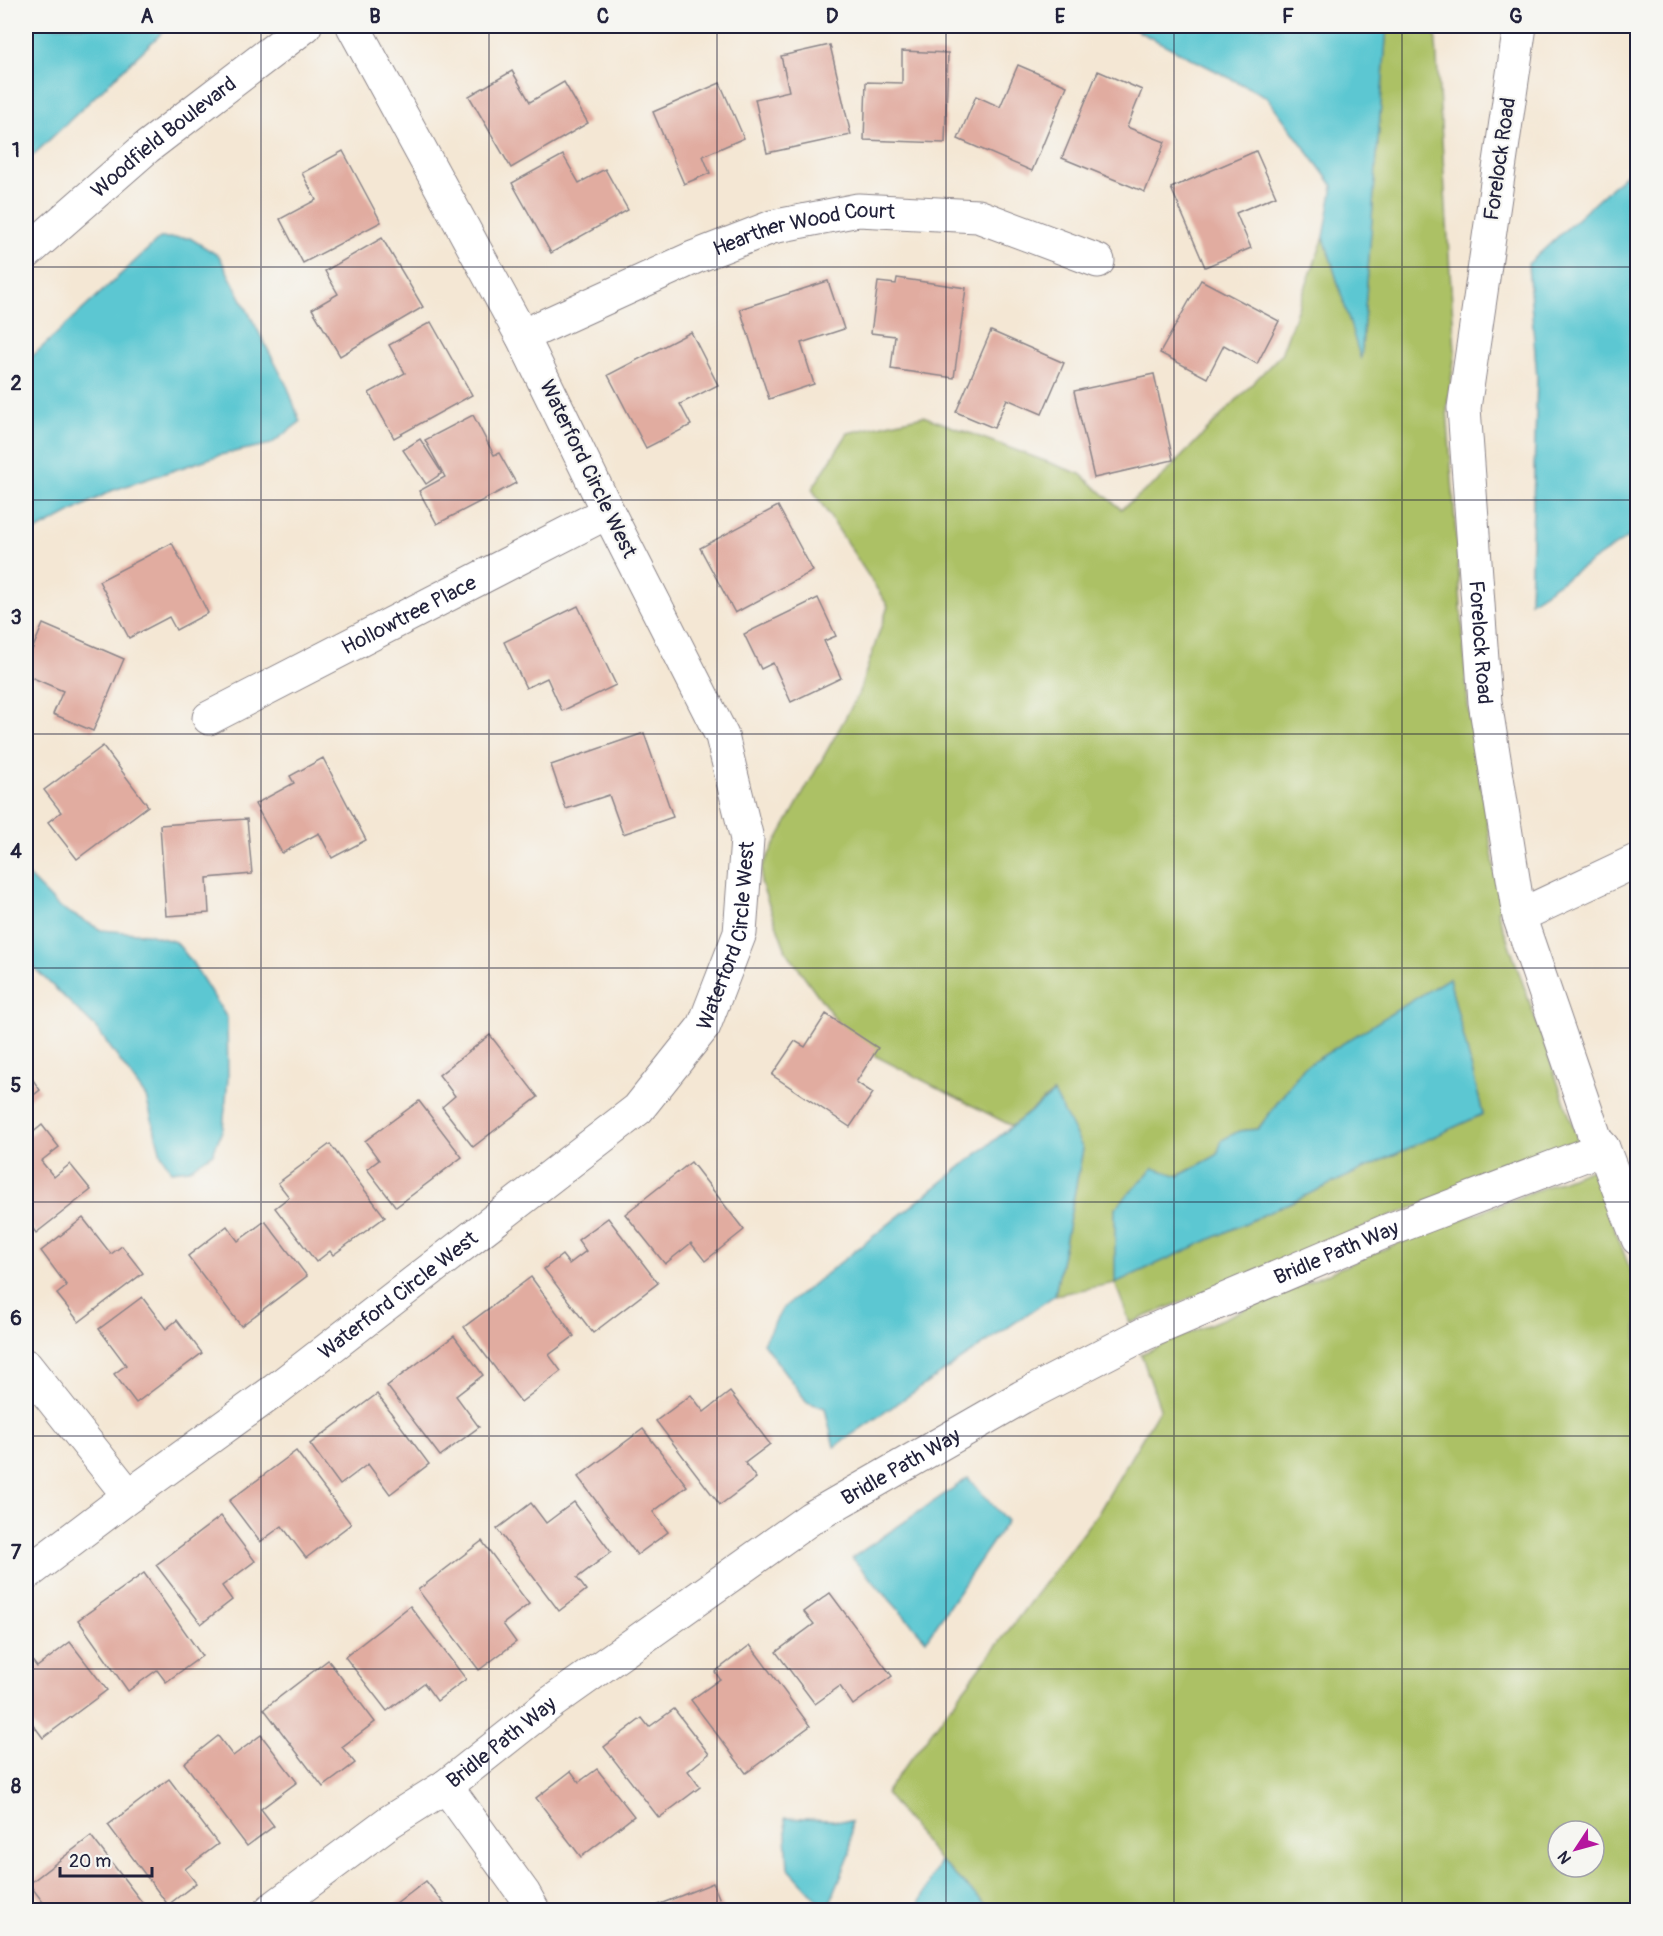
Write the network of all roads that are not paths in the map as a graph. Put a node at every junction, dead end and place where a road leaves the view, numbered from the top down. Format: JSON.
{"nodes":[{"id":1,"x":305,"y":26,"type":"edge"},
{"id":2,"x":353,"y":26,"type":"edge"},
{"id":3,"x":1520,"y":26,"type":"edge"},
{"id":4,"x":26,"y":253,"type":"edge"},
{"id":5,"x":1098,"y":261,"type":"dead end"},
{"id":6,"x":522,"y":336,"type":"junction"},
{"id":7,"x":608,"y":512,"type":"junction"},
{"id":8,"x":209,"y":718,"type":"dead end"},
{"id":9,"x":1638,"y":860,"type":"edge"},
{"id":10,"x":1519,"y":916,"type":"junction"},
{"id":11,"x":1602,"y":1148,"type":"junction"},
{"id":12,"x":1638,"y":1239,"type":"edge"},
{"id":13,"x":26,"y":1366,"type":"edge"},
{"id":14,"x":129,"y":1496,"type":"junction"},
{"id":15,"x":26,"y":1574,"type":"edge"},
{"id":16,"x":446,"y":1786,"type":"junction"},
{"id":17,"x":271,"y":1911,"type":"edge"},
{"id":18,"x":533,"y":1911,"type":"edge"}],
"edges":[{"from":1,"to":4,"type":"street","name":"Woodfield Boulevard"},
{"from":2,"to":6,"type":"street","name":"Waterford Circle West"},
{"from":3,"to":10,"type":"street","name":"Forelock Road"},
{"from":5,"to":6,"type":"street","name":"Hearther Wood Court"},
{"from":6,"to":7,"type":"street","name":"Waterford Circle West"},
{"from":7,"to":8,"type":"street","name":"Hollowtree Place"},
{"from":7,"to":14,"type":"street","name":"Waterford Circle West"},
{"from":9,"to":10,"type":"street"},
{"from":10,"to":11,"type":"street","name":"Forelock Road"},
{"from":11,"to":12,"type":"street","name":"Forelock Road"},
{"from":11,"to":16,"type":"street","name":"Bridle Path Way"},
{"from":13,"to":14,"type":"street"},
{"from":14,"to":15,"type":"street","name":"Waterford Circle West"},
{"from":16,"to":17,"type":"street","name":"Bridle Path Way"},
{"from":16,"to":18,"type":"street"}]}
